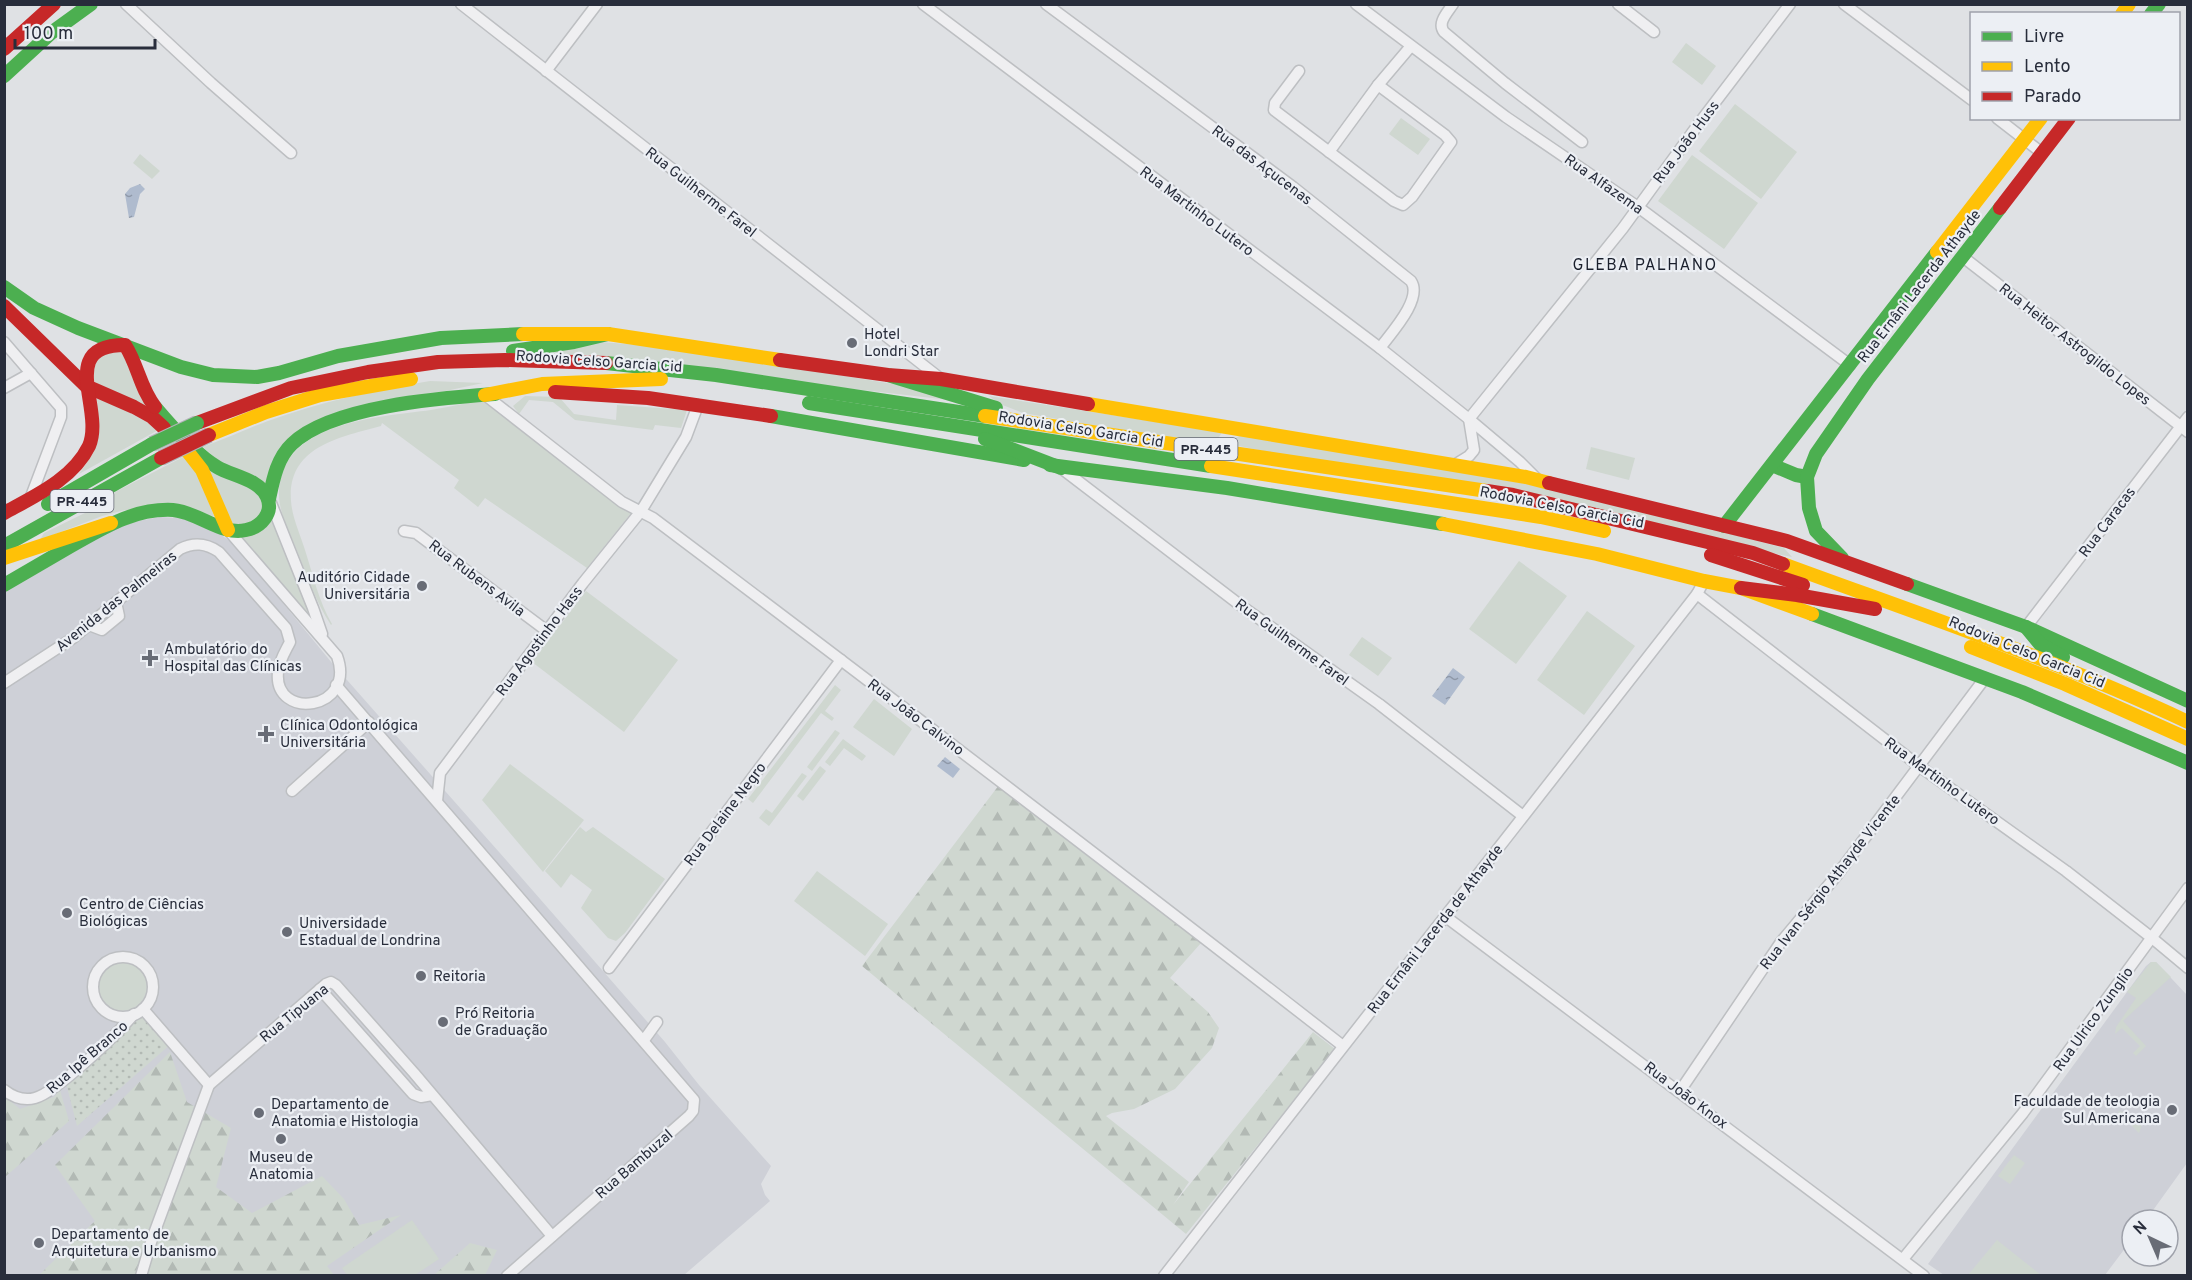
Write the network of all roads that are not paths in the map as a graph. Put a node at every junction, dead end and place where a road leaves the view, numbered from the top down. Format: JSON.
{"nodes":[{"id":1,"x":54,"y":4,"type":"edge"},
{"id":2,"x":91,"y":4,"type":"edge"},
{"id":3,"x":461,"y":4,"type":"edge"},
{"id":4,"x":597,"y":4,"type":"edge"},
{"id":5,"x":923,"y":4,"type":"edge"},
{"id":6,"x":1046,"y":4,"type":"edge"},
{"id":7,"x":1356,"y":4,"type":"edge"},
{"id":8,"x":1452,"y":4,"type":"edge"},
{"id":9,"x":1618,"y":4,"type":"edge"},
{"id":10,"x":1790,"y":4,"type":"edge"},
{"id":11,"x":1844,"y":4,"type":"edge"},
{"id":12,"x":130,"y":6,"type":"edge"},
{"id":13,"x":1654,"y":32,"type":"dead end"},
{"id":14,"x":1411,"y":45,"type":"junction"},
{"id":15,"x":4,"y":49,"type":"edge"},
{"id":16,"x":546,"y":71,"type":"junction"},
{"id":17,"x":1299,"y":71,"type":"dead end"},
{"id":18,"x":4,"y":76,"type":"edge"},
{"id":19,"x":1378,"y":85,"type":"junction"},
{"id":20,"x":1970,"y":99,"type":"edge"},
{"id":21,"x":1999,"y":120,"type":"edge"},
{"id":22,"x":2040,"y":120,"type":"edge"},
{"id":23,"x":2067,"y":120,"type":"edge"},
{"id":24,"x":2025,"y":140,"type":"junction"},
{"id":25,"x":1582,"y":142,"type":"dead end"},
{"id":26,"x":1329,"y":152,"type":"junction"},
{"id":27,"x":291,"y":153,"type":"dead end"},
{"id":28,"x":2042,"y":153,"type":"junction"},
{"id":29,"x":1638,"y":207,"type":"junction"},
{"id":30,"x":1963,"y":257,"type":"junction"},
{"id":31,"x":4,"y":287,"type":"edge"},
{"id":32,"x":4,"y":306,"type":"edge"},
{"id":33,"x":608,"y":334,"type":"junction"},
{"id":34,"x":4,"y":342,"type":"edge"},
{"id":35,"x":125,"y":345,"type":"junction"},
{"id":36,"x":1380,"y":348,"type":"junction"},
{"id":37,"x":438,"y":362,"type":"junction"},
{"id":38,"x":1850,"y":364,"type":"junction"},
{"id":39,"x":31,"y":373,"type":"junction"},
{"id":40,"x":888,"y":375,"type":"junction"},
{"id":41,"x":661,"y":379,"type":"junction"},
{"id":42,"x":1868,"y":379,"type":"junction"},
{"id":43,"x":941,"y":380,"type":"junction"},
{"id":44,"x":86,"y":386,"type":"junction"},
{"id":45,"x":4,"y":388,"type":"edge"},
{"id":46,"x":484,"y":395,"type":"junction"},
{"id":47,"x":698,"y":405,"type":"junction"},
{"id":48,"x":2187,"y":417,"type":"edge"},
{"id":49,"x":1469,"y":419,"type":"junction"},
{"id":50,"x":946,"y":424,"type":"junction"},
{"id":51,"x":1037,"y":424,"type":"junction"},
{"id":52,"x":2184,"y":429,"type":"edge"},
{"id":53,"x":1456,"y":464,"type":"junction"},
{"id":54,"x":1772,"y":465,"type":"junction"},
{"id":55,"x":1061,"y":468,"type":"junction"},
{"id":56,"x":1807,"y":477,"type":"junction"},
{"id":57,"x":1537,"y":479,"type":"junction"},
{"id":58,"x":30,"y":499,"type":"junction"},
{"id":59,"x":269,"y":499,"type":"junction"},
{"id":60,"x":641,"y":511,"type":"junction"},
{"id":61,"x":4,"y":513,"type":"edge"},
{"id":62,"x":34,"y":513,"type":"dead end"},
{"id":63,"x":111,"y":523,"type":"junction"},
{"id":64,"x":1724,"y":526,"type":"junction"},
{"id":65,"x":228,"y":530,"type":"junction"},
{"id":66,"x":404,"y":531,"type":"dead end"},
{"id":67,"x":4,"y":546,"type":"edge"},
{"id":68,"x":4,"y":558,"type":"edge"},
{"id":69,"x":1845,"y":561,"type":"junction"},
{"id":70,"x":4,"y":585,"type":"edge"},
{"id":71,"x":1701,"y":587,"type":"junction"},
{"id":72,"x":1741,"y":588,"type":"junction"},
{"id":73,"x":1875,"y":609,"type":"junction"},
{"id":74,"x":2026,"y":627,"type":"junction"},
{"id":75,"x":547,"y":630,"type":"junction"},
{"id":76,"x":323,"y":640,"type":"junction"},
{"id":77,"x":841,"y":660,"type":"junction"},
{"id":78,"x":1985,"y":678,"type":"junction"},
{"id":79,"x":4,"y":683,"type":"edge"},
{"id":80,"x":336,"y":685,"type":"junction"},
{"id":81,"x":2131,"y":695,"type":"junction"},
{"id":82,"x":2187,"y":701,"type":"edge"},
{"id":83,"x":2132,"y":713,"type":"junction"},
{"id":84,"x":369,"y":722,"type":"junction"},
{"id":85,"x":2187,"y":722,"type":"edge"},
{"id":86,"x":2187,"y":739,"type":"edge"},
{"id":87,"x":2187,"y":751,"type":"edge"},
{"id":88,"x":2187,"y":763,"type":"edge"},
{"id":89,"x":1919,"y":766,"type":"junction"},
{"id":90,"x":292,"y":791,"type":"dead end"},
{"id":91,"x":437,"y":801,"type":"junction"},
{"id":92,"x":1523,"y":816,"type":"junction"},
{"id":93,"x":2187,"y":888,"type":"edge"},
{"id":94,"x":1446,"y":917,"type":"junction"},
{"id":95,"x":2152,"y":938,"type":"junction"},
{"id":96,"x":609,"y":968,"type":"dead end"},
{"id":97,"x":2187,"y":968,"type":"edge"},
{"id":98,"x":139,"y":1012,"type":"junction"},
{"id":99,"x":657,"y":1022,"type":"dead end"},
{"id":100,"x":644,"y":1040,"type":"junction"},
{"id":101,"x":1343,"y":1046,"type":"junction"},
{"id":102,"x":210,"y":1085,"type":"junction"},
{"id":103,"x":4,"y":1090,"type":"edge"},
{"id":104,"x":1680,"y":1091,"type":"junction"},
{"id":105,"x":552,"y":1236,"type":"junction"},
{"id":106,"x":1903,"y":1259,"type":"junction"},
{"id":107,"x":141,"y":1275,"type":"edge"},
{"id":108,"x":507,"y":1275,"type":"edge"},
{"id":109,"x":1164,"y":1275,"type":"edge"},
{"id":110,"x":1924,"y":1275,"type":"edge"}],
"edges":[{"from":1,"to":15,"type":"main road"},
{"from":2,"to":18,"type":"main road"},
{"from":3,"to":16,"type":"street","name":"Rua Guilherme Farel"},
{"from":4,"to":16,"type":"street"},
{"from":5,"to":36,"type":"street","name":"Rua Martinho Lutero"},
{"from":6,"to":36,"type":"street","name":"Rua das Açucenas"},
{"from":7,"to":14,"type":"street","name":"Rua Alfazema"},
{"from":8,"to":25,"type":"street"},
{"from":9,"to":13,"type":"street"},
{"from":10,"to":29,"type":"street","name":"Rua João Huss"},
{"from":11,"to":20,"type":"street"},
{"from":12,"to":27,"type":"street"},
{"from":14,"to":19,"type":"street"},
{"from":14,"to":29,"type":"street","name":"Rua Alfazema"},
{"from":16,"to":43,"type":"street","name":"Rua Guilherme Farel"},
{"from":17,"to":26,"type":"street"},
{"from":19,"to":26,"type":"street"},
{"from":19,"to":26,"type":"street"},
{"from":21,"to":24,"type":"street"},
{"from":22,"to":24,"type":"main road","name":"Rua Ernâni Lacerda Athayde"},
{"from":23,"to":28,"type":"main road","name":"Rua Ernâni Lacerda Athayde"},
{"from":24,"to":28,"type":"street"},
{"from":24,"to":38,"type":"main road","name":"Rua Ernâni Lacerda Athayde"},
{"from":28,"to":30,"type":"main road","name":"Rua Ernâni Lacerda Athayde"},
{"from":29,"to":38,"type":"street","name":"Rua Alfazema"},
{"from":29,"to":49,"type":"street","name":"Rua João Huss"},
{"from":30,"to":42,"type":"main road","name":"Rua Ernâni Lacerda Athayde"},
{"from":30,"to":52,"type":"street","name":"Rua Heitor Astrogildo Lopes"},
{"from":31,"to":35,"type":"main road","name":"Rodovia Celso Garcia Cid"},
{"from":32,"to":44,"type":"main road"},
{"from":33,"to":35,"type":"main road","name":"Rodovia Celso Garcia Cid","number":"PR-445"},
{"from":33,"to":37,"type":"main road"},
{"from":33,"to":40,"type":"main road","name":"Rodovia Celso Garcia Cid","number":"PR-445"},
{"from":34,"to":39,"type":"street"},
{"from":35,"to":44,"type":"main road"},
{"from":35,"to":59,"type":"main road"},
{"from":36,"to":49,"type":"street","name":"Rua Martinho Lutero"},
{"from":37,"to":51,"type":"main road","name":"Rodovia Celso Garcia Cid","number":"PR-445"},
{"from":37,"to":62,"type":"main road","name":"Rodovia Celso Garcia Cid","number":"PR-445","bridge":true},
{"from":38,"to":42,"type":"main road","name":"Rua Ernâni Lacerda Athayde"},
{"from":38,"to":54,"type":"main road"},
{"from":39,"to":45,"type":"street"},
{"from":39,"to":58,"type":"street"},
{"from":40,"to":43,"type":"main road","name":"Rodovia Celso Garcia Cid","number":"PR-445"},
{"from":40,"to":51,"type":"main road"},
{"from":41,"to":46,"type":"main road"},
{"from":41,"to":50,"type":"main road","name":"Rodovia Celso Garcia Cid","number":"PR-445"},
{"from":41,"to":67,"type":"main road","name":"Rodovia Celso Garcia Cid","number":"PR-445","bridge":true},
{"from":42,"to":56,"type":"main road"},
{"from":43,"to":53,"type":"main road","name":"Rodovia Celso Garcia Cid","number":"PR-445"},
{"from":44,"to":58,"type":"main road","number":"PR-445"},
{"from":44,"to":65,"type":"main road"},
{"from":46,"to":47,"type":"main road","number":"PR-445"},
{"from":46,"to":59,"type":"main road","number":"PR-445"},
{"from":46,"to":60,"type":"street","name":"Rua João Calvino"},
{"from":47,"to":55,"type":"main road","number":"PR-445"},
{"from":47,"to":60,"type":"street","name":"Rua Agostinho Hass"},
{"from":48,"to":52,"type":"street","name":"Rua Caracas"},
{"from":49,"to":53,"type":"street"},
{"from":49,"to":57,"type":"street"},
{"from":50,"to":55,"type":"main road"},
{"from":50,"to":73,"type":"main road","name":"Rodovia Celso Garcia Cid","number":"PR-445"},
{"from":51,"to":81,"type":"main road","name":"Rodovia Celso Garcia Cid","number":"PR-445"},
{"from":52,"to":74,"type":"street","name":"Rua Caracas"},
{"from":53,"to":57,"type":"main road","name":"Rodovia Celso Garcia Cid","number":"PR-445"},
{"from":54,"to":56,"type":"main road"},
{"from":54,"to":64,"type":"main road"},
{"from":55,"to":71,"type":"main road","number":"PR-445"},
{"from":55,"to":92,"type":"street","name":"Rua Guilherme Farel"},
{"from":56,"to":69,"type":"main road"},
{"from":57,"to":64,"type":"main road","name":"Rodovia Celso Garcia Cid","number":"PR-445"},
{"from":58,"to":61,"type":"main road","number":"PR-445"},
{"from":59,"to":65,"type":"main road"},
{"from":59,"to":76,"type":"street"},
{"from":60,"to":75,"type":"street","name":"Rua Agostinho Hass"},
{"from":60,"to":77,"type":"street","name":"Rua João Calvino"},
{"from":63,"to":65,"type":"main road"},
{"from":63,"to":68,"type":"main road"},
{"from":63,"to":70,"type":"main road"},
{"from":64,"to":69,"type":"main road","name":"Rodovia Celso Garcia Cid","number":"PR-445"},
{"from":65,"to":76,"type":"street"},
{"from":66,"to":75,"type":"street","name":"Rua Rubens Avila"},
{"from":69,"to":74,"type":"main road","name":"Rodovia Celso Garcia Cid","number":"PR-445"},
{"from":71,"to":72,"type":"main road","number":"PR-445"},
{"from":71,"to":89,"type":"street","name":"Rua Martinho Lutero"},
{"from":71,"to":92,"type":"street","name":"Rua Ernâni Lacerda de Athayde"},
{"from":72,"to":73,"type":"main road"},
{"from":72,"to":78,"type":"main road","number":"PR-445"},
{"from":73,"to":83,"type":"main road","name":"Rodovia Celso Garcia Cid","number":"PR-445"},
{"from":74,"to":81,"type":"main road"},
{"from":74,"to":82,"type":"main road","name":"Rodovia Celso Garcia Cid","number":"PR-445"},
{"from":75,"to":91,"type":"street","name":"Rua Agostinho Hass"},
{"from":76,"to":80,"type":"street"},
{"from":77,"to":96,"type":"street","name":"Rua Delaine Negro"},
{"from":77,"to":101,"type":"street","name":"Rua João Calvino"},
{"from":78,"to":88,"type":"main road","number":"PR-445"},
{"from":78,"to":89,"type":"street","name":"Rua Ivan Sérgio Athayde Vicente"},
{"from":79,"to":80,"type":"street","name":"Avenida das Palmeiras"},
{"from":80,"to":84,"type":"street","name":"Rua Bambuzal"},
{"from":81,"to":85,"type":"main road","name":"Rodovia Celso Garcia Cid","number":"PR-445"},
{"from":83,"to":86,"type":"main road","name":"Rodovia Celso Garcia Cid","number":"PR-445"},
{"from":83,"to":87,"type":"main road"},
{"from":84,"to":90,"type":"street"},
{"from":84,"to":91,"type":"street","name":"Rua Bambuzal"},
{"from":89,"to":95,"type":"street","name":"Rua Martinho Lutero"},
{"from":89,"to":104,"type":"street","name":"Rua Ivan Sérgio Athayde Vicente"},
{"from":91,"to":100,"type":"street","name":"Rua Bambuzal"},
{"from":92,"to":94,"type":"street","name":"Rua Ernâni Lacerda de Athayde"},
{"from":93,"to":95,"type":"street","name":"Rua Ulrico Zunglio"},
{"from":94,"to":101,"type":"street","name":"Rua Ernâni Lacerda de Athayde"},
{"from":94,"to":104,"type":"street","name":"Rua João Knox"},
{"from":95,"to":97,"type":"street","name":"Rua Martinho Lutero"},
{"from":95,"to":106,"type":"street","name":"Rua Ulrico Zunglio"},
{"from":98,"to":98,"type":"street"},
{"from":98,"to":102,"type":"street"},
{"from":98,"to":103,"type":"street","name":"Rua Ipê Branco"},
{"from":99,"to":100,"type":"street"},
{"from":100,"to":105,"type":"street","name":"Rua Bambuzal"},
{"from":101,"to":109,"type":"street","name":"Rua Ernâni Lacerda de Athayde"},
{"from":102,"to":105,"type":"street","name":"Rua Tipuana"},
{"from":102,"to":107,"type":"street","name":"Rua Tipuana"},
{"from":104,"to":106,"type":"street","name":"Rua João Knox"},
{"from":105,"to":108,"type":"street","name":"Rua Bambuzal"},
{"from":106,"to":110,"type":"street","name":"Rua João Knox"}]}
